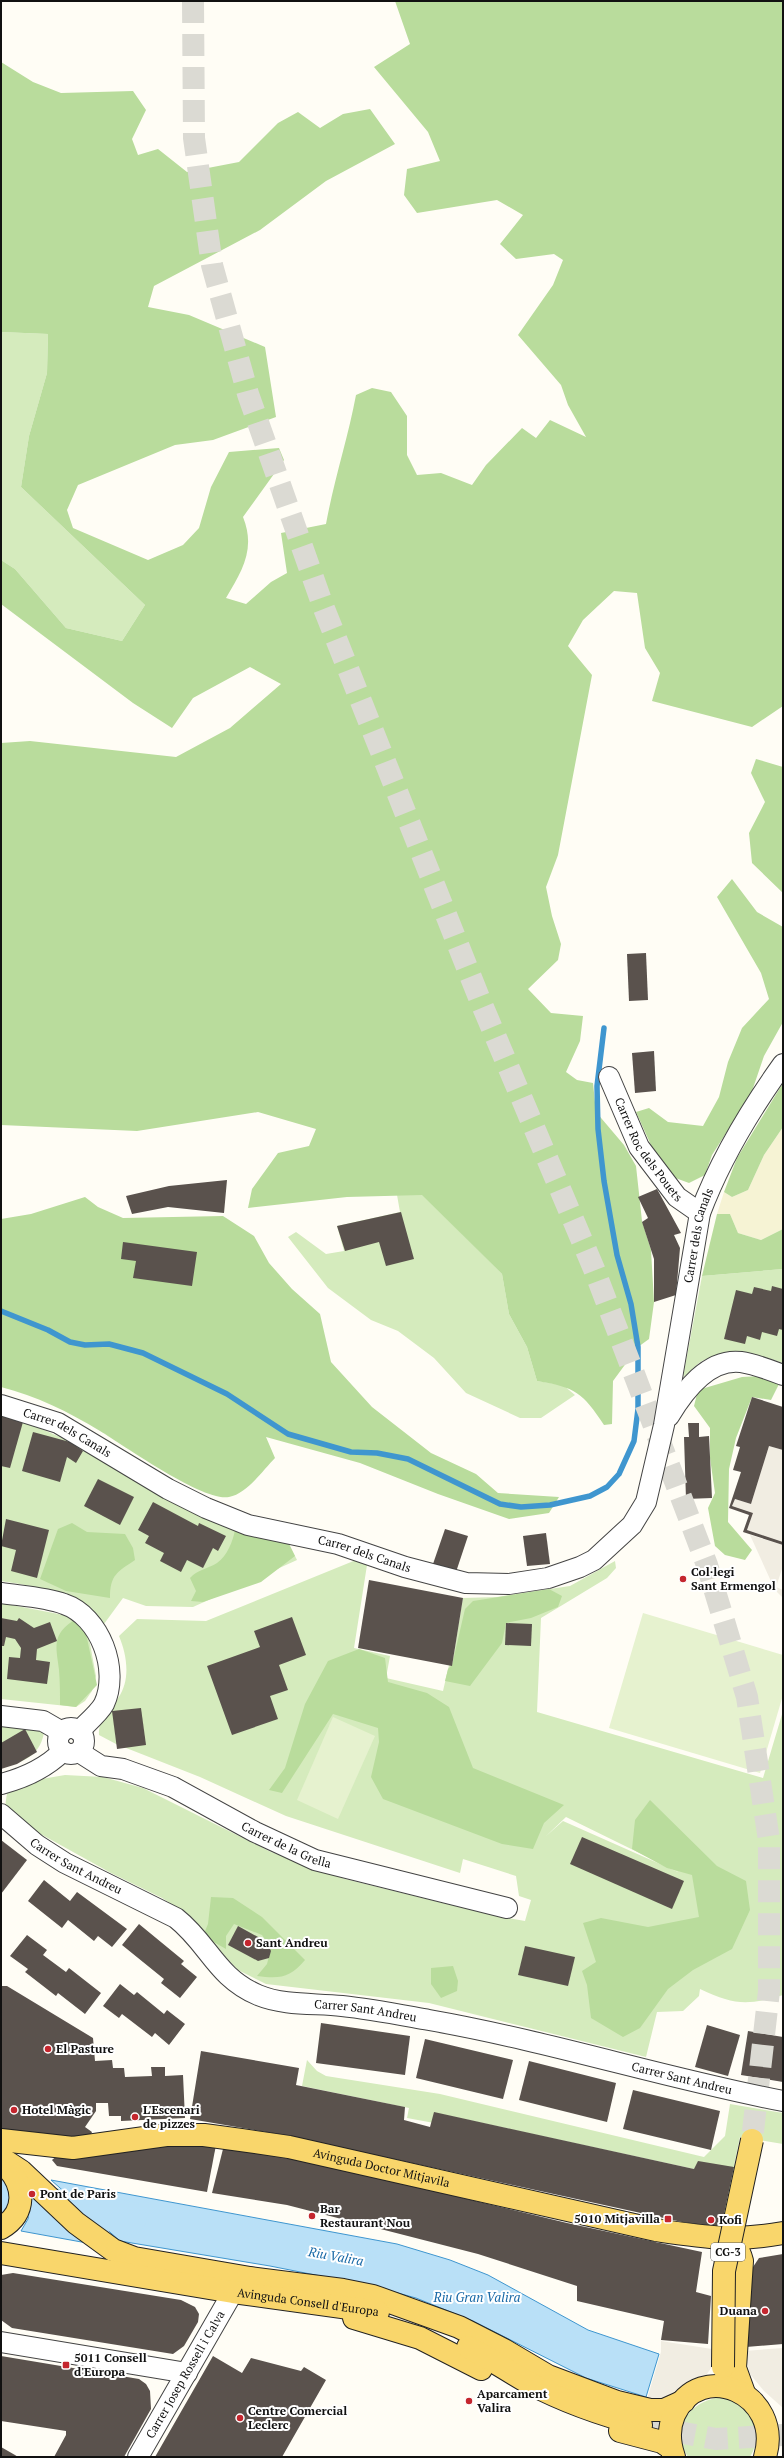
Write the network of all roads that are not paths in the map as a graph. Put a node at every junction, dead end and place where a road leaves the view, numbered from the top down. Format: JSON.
{"nodes":[{"id":1,"x":783,"y":1064,"type":"edge"},
{"id":2,"x":610,"y":1077,"type":"dead end"},
{"id":3,"x":700,"y":1213,"type":"junction"},
{"id":4,"x":783,"y":1375,"type":"edge"},
{"id":5,"x":1,"y":1405,"type":"edge"},
{"id":6,"x":664,"y":1425,"type":"junction"},
{"id":7,"x":1,"y":1593,"type":"edge"},
{"id":8,"x":1,"y":1716,"type":"edge"},
{"id":9,"x":71,"y":1741,"type":"junction"},
{"id":10,"x":1,"y":1784,"type":"edge"},
{"id":11,"x":1,"y":1814,"type":"edge"},
{"id":12,"x":507,"y":1908,"type":"dead end"},
{"id":13,"x":783,"y":2101,"type":"edge"},
{"id":14,"x":1,"y":2140,"type":"edge"},
{"id":15,"x":752,"y":2140,"type":"tunnel mouth"},
{"id":16,"x":1,"y":2158,"type":"edge"},
{"id":17,"x":1,"y":2161,"type":"edge"},
{"id":18,"x":4,"y":2226,"type":"edge"},
{"id":19,"x":783,"y":2233,"type":"edge"},
{"id":20,"x":722,"y":2239,"type":"junction"},
{"id":21,"x":783,"y":2244,"type":"edge"},
{"id":22,"x":1,"y":2253,"type":"edge"},
{"id":23,"x":742,"y":2261,"type":"junction"},
{"id":24,"x":233,"y":2292,"type":"junction"},
{"id":25,"x":294,"y":2300,"type":"junction"},
{"id":26,"x":1,"y":2342,"type":"edge"},
{"id":27,"x":722,"y":2367,"type":"junction"},
{"id":28,"x":187,"y":2373,"type":"junction"},
{"id":29,"x":710,"y":2387,"type":"junction"},
{"id":30,"x":746,"y":2396,"type":"junction"},
{"id":31,"x":684,"y":2401,"type":"junction"},
{"id":32,"x":783,"y":2420,"type":"edge"},
{"id":33,"x":641,"y":2425,"type":"tunnel mouth"},
{"id":34,"x":783,"y":2450,"type":"edge"},
{"id":35,"x":672,"y":2452,"type":"edge"},
{"id":36,"x":138,"y":2457,"type":"edge"},
{"id":37,"x":765,"y":2457,"type":"edge"},
{"id":38,"x":771,"y":2457,"type":"edge"}],
"edges":[{"from":1,"to":3,"type":"street","name":"Carrer dels Canals"},
{"from":2,"to":3,"type":"street","name":"Carrer Roc dels Pouets"},
{"from":3,"to":6,"type":"street","name":"Carrer dels Canals"},
{"from":4,"to":6,"type":"street","name":"Carrer dels Canals"},
{"from":5,"to":6,"type":"street","name":"Carrer dels Canals"},
{"from":7,"to":9,"type":"street"},
{"from":8,"to":9,"type":"street","name":"Carrer de la Grella"},
{"from":9,"to":10,"type":"street"},
{"from":9,"to":12,"type":"street","name":"Carrer de la Grella"},
{"from":11,"to":13,"type":"street","name":"Carrer Sant Andreu"},
{"from":14,"to":20,"type":"main road","name":"Avinguda Doctor Mitjavila"},
{"from":15,"to":27,"type":"main road","number":"CG-3","bridge":true},
{"from":16,"to":31,"type":"main road","name":"Avinguda Consell d'Europa"},
{"from":17,"to":18,"type":"main road"},
{"from":19,"to":20,"type":"main road","name":"Avinguda Doctor Mitjavila"},
{"from":20,"to":23,"type":"main road"},
{"from":21,"to":23,"type":"main road"},
{"from":22,"to":24,"type":"main road","name":"Avinguda Consell d'Europa"},
{"from":23,"to":30,"type":"main road"},
{"from":24,"to":25,"type":"main road","name":"Avinguda Consell d'Europa"},
{"from":24,"to":28,"type":"street","name":"Carrer Josep Rossell i Calva"},
{"from":25,"to":33,"type":"main road","name":"Avinguda Consell d'Europa"},
{"from":25,"to":35,"type":"main road"},
{"from":26,"to":28,"type":"street"},
{"from":27,"to":29,"type":"main road","number":"CG-3"},
{"from":27,"to":30,"type":"main road"},
{"from":28,"to":36,"type":"street","name":"Carrer Josep Rossell i Calva"},
{"from":29,"to":30,"type":"main road"},
{"from":29,"to":31,"type":"main road","name":"Avinguda Consell d'Europa"},
{"from":30,"to":32,"type":"main road"},
{"from":30,"to":37,"type":"main road"},
{"from":31,"to":35,"type":"main road"},
{"from":34,"to":38,"type":"main road"}]}
